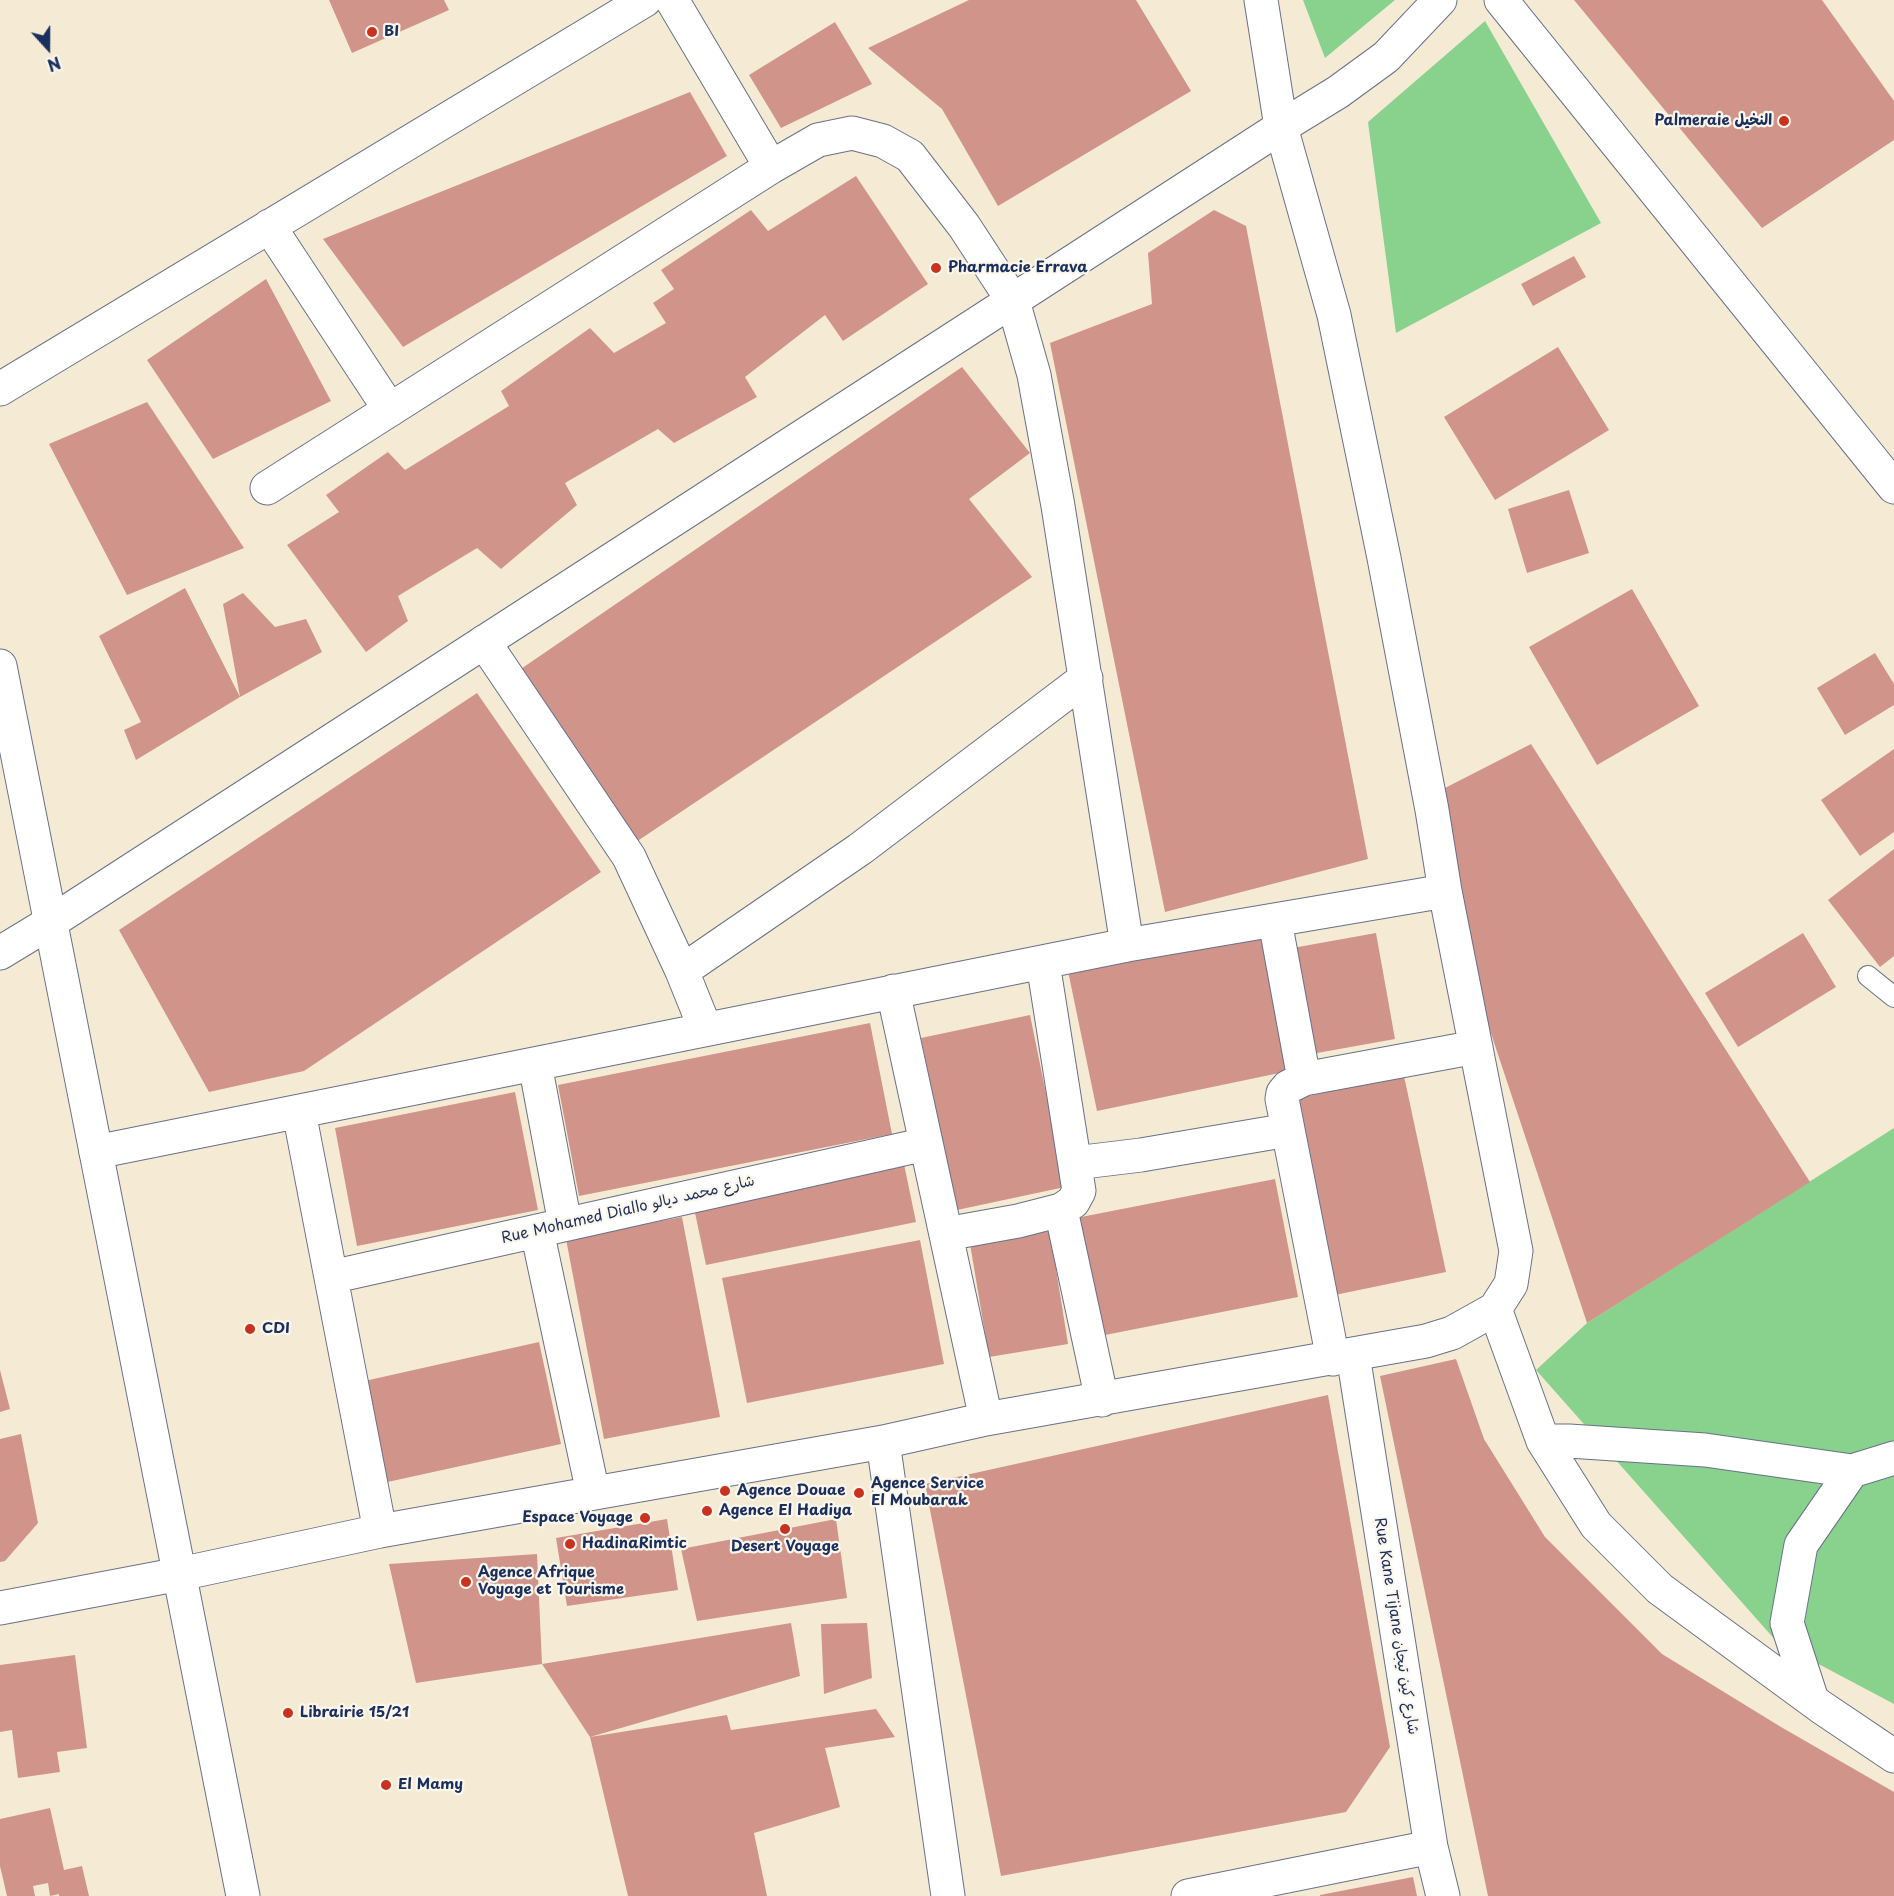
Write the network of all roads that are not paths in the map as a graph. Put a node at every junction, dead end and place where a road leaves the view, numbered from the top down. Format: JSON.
{"nodes":[{"id":1,"x":1261,"y":0,"type":"edge"},
{"id":2,"x":1440,"y":0,"type":"edge"},
{"id":3,"x":1501,"y":0,"type":"edge"},
{"id":4,"x":650,"y":1,"type":"edge"},
{"id":5,"x":1281,"y":127,"type":"junction"},
{"id":6,"x":771,"y":167,"type":"junction"},
{"id":7,"x":269,"y":226,"type":"junction"},
{"id":8,"x":1013,"y":301,"type":"junction"},
{"id":9,"x":0,"y":389,"type":"edge"},
{"id":10,"x":390,"y":410,"type":"junction"},
{"id":11,"x":1894,"y":487,"type":"edge"},
{"id":12,"x":267,"y":488,"type":"dead end"},
{"id":13,"x":484,"y":642,"type":"junction"},
{"id":14,"x":0,"y":666,"type":"edge"},
{"id":15,"x":1086,"y":678,"type":"junction"},
{"id":16,"x":1445,"y":891,"type":"junction"},
{"id":17,"x":1275,"y":921,"type":"junction"},
{"id":18,"x":51,"y":922,"type":"junction"},
{"id":19,"x":1126,"y":945,"type":"junction"},
{"id":20,"x":0,"y":953,"type":"edge"},
{"id":21,"x":1043,"y":963,"type":"junction"},
{"id":22,"x":682,"y":971,"type":"junction"},
{"id":23,"x":1868,"y":976,"type":"dead end"},
{"id":24,"x":894,"y":991,"type":"junction"},
{"id":25,"x":1894,"y":997,"type":"edge"},
{"id":26,"x":705,"y":1028,"type":"junction"},
{"id":27,"x":1476,"y":1047,"type":"junction"},
{"id":28,"x":535,"y":1064,"type":"junction"},
{"id":29,"x":1304,"y":1080,"type":"junction"},
{"id":30,"x":298,"y":1112,"type":"junction"},
{"id":31,"x":1288,"y":1130,"type":"junction"},
{"id":32,"x":926,"y":1144,"type":"junction"},
{"id":33,"x":96,"y":1152,"type":"junction"},
{"id":34,"x":1076,"y":1163,"type":"junction"},
{"id":35,"x":1061,"y":1210,"type":"junction"},
{"id":36,"x":551,"y":1228,"type":"junction"},
{"id":37,"x":946,"y":1234,"type":"junction"},
{"id":38,"x":331,"y":1276,"type":"junction"},
{"id":39,"x":1495,"y":1309,"type":"junction"},
{"id":40,"x":1343,"y":1357,"type":"junction"},
{"id":41,"x":1102,"y":1400,"type":"junction"},
{"id":42,"x":986,"y":1419,"type":"junction"},
{"id":43,"x":1543,"y":1441,"type":"junction"},
{"id":44,"x":883,"y":1442,"type":"junction"},
{"id":45,"x":1894,"y":1458,"type":"edge"},
{"id":46,"x":1852,"y":1471,"type":"junction"},
{"id":47,"x":593,"y":1493,"type":"junction"},
{"id":48,"x":380,"y":1531,"type":"junction"},
{"id":49,"x":180,"y":1574,"type":"junction"},
{"id":50,"x":0,"y":1608,"type":"edge"},
{"id":51,"x":1812,"y":1700,"type":"junction"},
{"id":52,"x":1894,"y":1756,"type":"edge"},
{"id":53,"x":1431,"y":1847,"type":"junction"},
{"id":54,"x":243,"y":1896,"type":"edge"},
{"id":55,"x":948,"y":1896,"type":"edge"},
{"id":56,"x":1188,"y":1896,"type":"edge"},
{"id":57,"x":1443,"y":1896,"type":"edge"}],
"edges":[{"from":1,"to":5,"type":"street"},
{"from":2,"to":5,"type":"street"},
{"from":3,"to":11,"type":"street"},
{"from":4,"to":6,"type":"street"},
{"from":4,"to":7,"type":"street"},
{"from":5,"to":8,"type":"street"},
{"from":5,"to":16,"type":"street"},
{"from":6,"to":8,"type":"street"},
{"from":6,"to":10,"type":"street"},
{"from":7,"to":9,"type":"street"},
{"from":7,"to":10,"type":"street"},
{"from":8,"to":13,"type":"street"},
{"from":8,"to":15,"type":"street"},
{"from":10,"to":12,"type":"street"},
{"from":13,"to":18,"type":"street"},
{"from":13,"to":22,"type":"street"},
{"from":14,"to":18,"type":"street"},
{"from":15,"to":19,"type":"street"},
{"from":15,"to":22,"type":"street"},
{"from":16,"to":17,"type":"street"},
{"from":16,"to":27,"type":"street"},
{"from":17,"to":19,"type":"street"},
{"from":17,"to":29,"type":"street"},
{"from":18,"to":20,"type":"street"},
{"from":18,"to":33,"type":"street"},
{"from":19,"to":21,"type":"street"},
{"from":21,"to":24,"type":"street"},
{"from":21,"to":34,"type":"street"},
{"from":22,"to":26,"type":"street"},
{"from":23,"to":25,"type":"lane"},
{"from":24,"to":26,"type":"street"},
{"from":24,"to":32,"type":"street"},
{"from":26,"to":28,"type":"street"},
{"from":27,"to":29,"type":"street"},
{"from":27,"to":39,"type":"street"},
{"from":28,"to":30,"type":"street"},
{"from":28,"to":36,"type":"street"},
{"from":29,"to":31,"type":"street","name":"Rue Kane Tijane شارع كين تيجان"},
{"from":30,"to":33,"type":"street"},
{"from":30,"to":38,"type":"street"},
{"from":31,"to":34,"type":"street"},
{"from":31,"to":40,"type":"street","name":"Rue Kane Tijane شارع كين تيجان"},
{"from":32,"to":36,"type":"street","name":"Rue Mohamed Diallo شارع محمد ديالو"},
{"from":32,"to":37,"type":"street"},
{"from":33,"to":49,"type":"street"},
{"from":34,"to":35,"type":"street"},
{"from":35,"to":37,"type":"street"},
{"from":35,"to":41,"type":"street"},
{"from":36,"to":38,"type":"street","name":"Rue Mohamed Diallo شارع محمد ديالو"},
{"from":36,"to":47,"type":"street"},
{"from":37,"to":42,"type":"street"},
{"from":38,"to":48,"type":"street"},
{"from":39,"to":40,"type":"street"},
{"from":39,"to":43,"type":"street"},
{"from":40,"to":41,"type":"street"},
{"from":40,"to":53,"type":"street","name":"Rue Kane Tijane شارع كين تيجان"},
{"from":41,"to":42,"type":"street"},
{"from":42,"to":44,"type":"street"},
{"from":43,"to":46,"type":"street"},
{"from":43,"to":51,"type":"street"},
{"from":44,"to":47,"type":"street"},
{"from":44,"to":55,"type":"street"},
{"from":45,"to":46,"type":"street"},
{"from":46,"to":51,"type":"street"},
{"from":47,"to":48,"type":"street"},
{"from":48,"to":49,"type":"street"},
{"from":49,"to":50,"type":"street"},
{"from":49,"to":54,"type":"street"},
{"from":51,"to":52,"type":"street"},
{"from":53,"to":56,"type":"street"},
{"from":53,"to":57,"type":"street","name":"Rue Kane Tijane شارع كين تيجان"}]}
